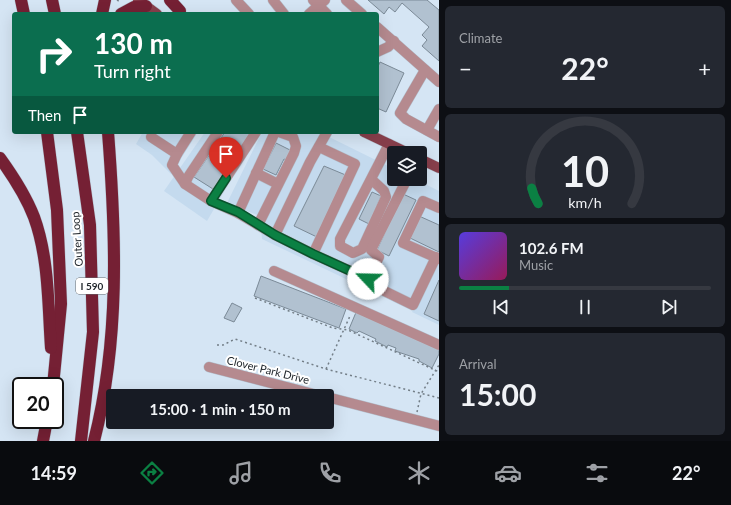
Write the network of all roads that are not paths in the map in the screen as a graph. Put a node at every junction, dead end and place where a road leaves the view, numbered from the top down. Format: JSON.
{"nodes":[{"id":1,"x":21,"y":0,"type":"edge"},
{"id":2,"x":52,"y":0,"type":"edge"},
{"id":3,"x":105,"y":0,"type":"edge"},
{"id":4,"x":165,"y":0,"type":"edge"},
{"id":5,"x":170,"y":0,"type":"edge"},
{"id":6,"x":236,"y":0,"type":"edge"},
{"id":7,"x":273,"y":0,"type":"edge"},
{"id":8,"x":346,"y":0,"type":"edge"},
{"id":9,"x":319,"y":2,"type":"edge"},
{"id":10,"x":142,"y":3,"type":"edge"},
{"id":11,"x":121,"y":9,"type":"edge"},
{"id":12,"x":24,"y":12,"type":"edge"},
{"id":13,"x":55,"y":12,"type":"edge"},
{"id":14,"x":102,"y":12,"type":"edge"},
{"id":15,"x":154,"y":12,"type":"edge"},
{"id":16,"x":182,"y":12,"type":"edge"},
{"id":17,"x":247,"y":12,"type":"edge"},
{"id":18,"x":282,"y":12,"type":"edge"},
{"id":19,"x":311,"y":12,"type":"edge"},
{"id":20,"x":326,"y":12,"type":"edge"},
{"id":21,"x":360,"y":12,"type":"edge"},
{"id":22,"x":379,"y":29,"type":"edge"},
{"id":23,"x":394,"y":41,"type":"junction"},
{"id":24,"x":379,"y":51,"type":"edge"},
{"id":25,"x":425,"y":70,"type":"junction"},
{"id":26,"x":439,"y":82,"type":"edge"},
{"id":27,"x":439,"y":109,"type":"edge"},
{"id":28,"x":427,"y":130,"type":"junction"},
{"id":29,"x":47,"y":134,"type":"edge"},
{"id":30,"x":77,"y":134,"type":"edge"},
{"id":31,"x":108,"y":134,"type":"edge"},
{"id":32,"x":190,"y":134,"type":"edge"},
{"id":33,"x":217,"y":134,"type":"edge"},
{"id":34,"x":255,"y":134,"type":"edge"},
{"id":35,"x":274,"y":134,"type":"edge"},
{"id":36,"x":285,"y":134,"type":"edge"},
{"id":37,"x":326,"y":134,"type":"edge"},
{"id":38,"x":368,"y":134,"type":"edge"},
{"id":39,"x":152,"y":137,"type":"dead end"},
{"id":40,"x":439,"y":137,"type":"edge"},
{"id":41,"x":389,"y":144,"type":"junction"},
{"id":42,"x":393,"y":146,"type":"edge"},
{"id":43,"x":319,"y":147,"type":"junction"},
{"id":44,"x":177,"y":154,"type":"junction"},
{"id":45,"x":0,"y":158,"type":"edge"},
{"id":46,"x":427,"y":162,"type":"edge"},
{"id":47,"x":439,"y":168,"type":"edge"},
{"id":48,"x":256,"y":173,"type":"junction"},
{"id":49,"x":371,"y":179,"type":"junction"},
{"id":50,"x":185,"y":184,"type":"junction"},
{"id":51,"x":278,"y":184,"type":"junction"},
{"id":52,"x":403,"y":186,"type":"edge"},
{"id":53,"x":211,"y":201,"type":"junction"},
{"id":54,"x":439,"y":208,"type":"edge"},
{"id":55,"x":238,"y":212,"type":"junction"},
{"id":56,"x":258,"y":225,"type":"junction"},
{"id":57,"x":275,"y":235,"type":"junction"},
{"id":58,"x":313,"y":254,"type":"junction"},
{"id":59,"x":438,"y":258,"type":"edge"},
{"id":60,"x":274,"y":270,"type":"dead end"},
{"id":61,"x":368,"y":279,"type":"junction"},
{"id":62,"x":439,"y":345,"type":"edge"},
{"id":63,"x":209,"y":368,"type":"dead end"},
{"id":64,"x":52,"y":377,"type":"edge"},
{"id":65,"x":54,"y":377,"type":"edge"},
{"id":66,"x":293,"y":389,"type":"edge"},
{"id":67,"x":334,"y":399,"type":"edge"},
{"id":68,"x":439,"y":426,"type":"edge"},
{"id":69,"x":45,"y":429,"type":"edge"},
{"id":70,"x":43,"y":441,"type":"edge"},
{"id":71,"x":81,"y":441,"type":"edge"},
{"id":72,"x":94,"y":441,"type":"edge"}],
"edges":[{"from":1,"to":12,"type":"highway"},
{"from":2,"to":13,"type":"highway"},
{"from":3,"to":14,"type":"highway"},
{"from":4,"to":16,"type":"main road"},
{"from":5,"to":16,"type":"highway"},
{"from":6,"to":17,"type":"lane"},
{"from":7,"to":18,"type":"lane"},
{"from":8,"to":21,"type":"lane"},
{"from":9,"to":19,"type":"lane"},
{"from":9,"to":20,"type":"lane"},
{"from":10,"to":11,"type":"highway"},
{"from":10,"to":15,"type":"main road"},
{"from":22,"to":23,"type":"lane"},
{"from":23,"to":24,"type":"lane"},
{"from":23,"to":25,"type":"lane"},
{"from":25,"to":26,"type":"lane"},
{"from":25,"to":28,"type":"lane"},
{"from":27,"to":28,"type":"lane"},
{"from":28,"to":40,"type":"lane"},
{"from":29,"to":65,"type":"highway","name":"Outer Loop","number":"I 590"},
{"from":30,"to":71,"type":"highway","name":"Outer Loop","number":"I 590"},
{"from":31,"to":72,"type":"highway"},
{"from":32,"to":44,"type":"lane"},
{"from":33,"to":50,"type":"lane"},
{"from":34,"to":53,"type":"lane"},
{"from":35,"to":48,"type":"lane"},
{"from":36,"to":51,"type":"lane"},
{"from":37,"to":43,"type":"lane"},
{"from":38,"to":41,"type":"main road"},
{"from":39,"to":44,"type":"lane"},
{"from":41,"to":42,"type":"main road"},
{"from":41,"to":49,"type":"lane"},
{"from":43,"to":57,"type":"lane"},
{"from":43,"to":58,"type":"lane"},
{"from":44,"to":50,"type":"lane"},
{"from":45,"to":64,"type":"highway"},
{"from":46,"to":47,"type":"main road"},
{"from":48,"to":51,"type":"lane"},
{"from":48,"to":55,"type":"lane"},
{"from":49,"to":49,"type":"lane"},
{"from":50,"to":53,"type":"lane"},
{"from":51,"to":56,"type":"lane"},
{"from":52,"to":61,"type":"lane"},
{"from":53,"to":55,"type":"lane"},
{"from":54,"to":59,"type":"lane"},
{"from":55,"to":56,"type":"lane"},
{"from":56,"to":57,"type":"lane"},
{"from":57,"to":58,"type":"lane"},
{"from":58,"to":61,"type":"lane"},
{"from":59,"to":61,"type":"lane"},
{"from":60,"to":62,"type":"lane"},
{"from":63,"to":66,"type":"lane","name":"Clover Park Drive"},
{"from":67,"to":68,"type":"lane"},
{"from":69,"to":70,"type":"highway"}]}
